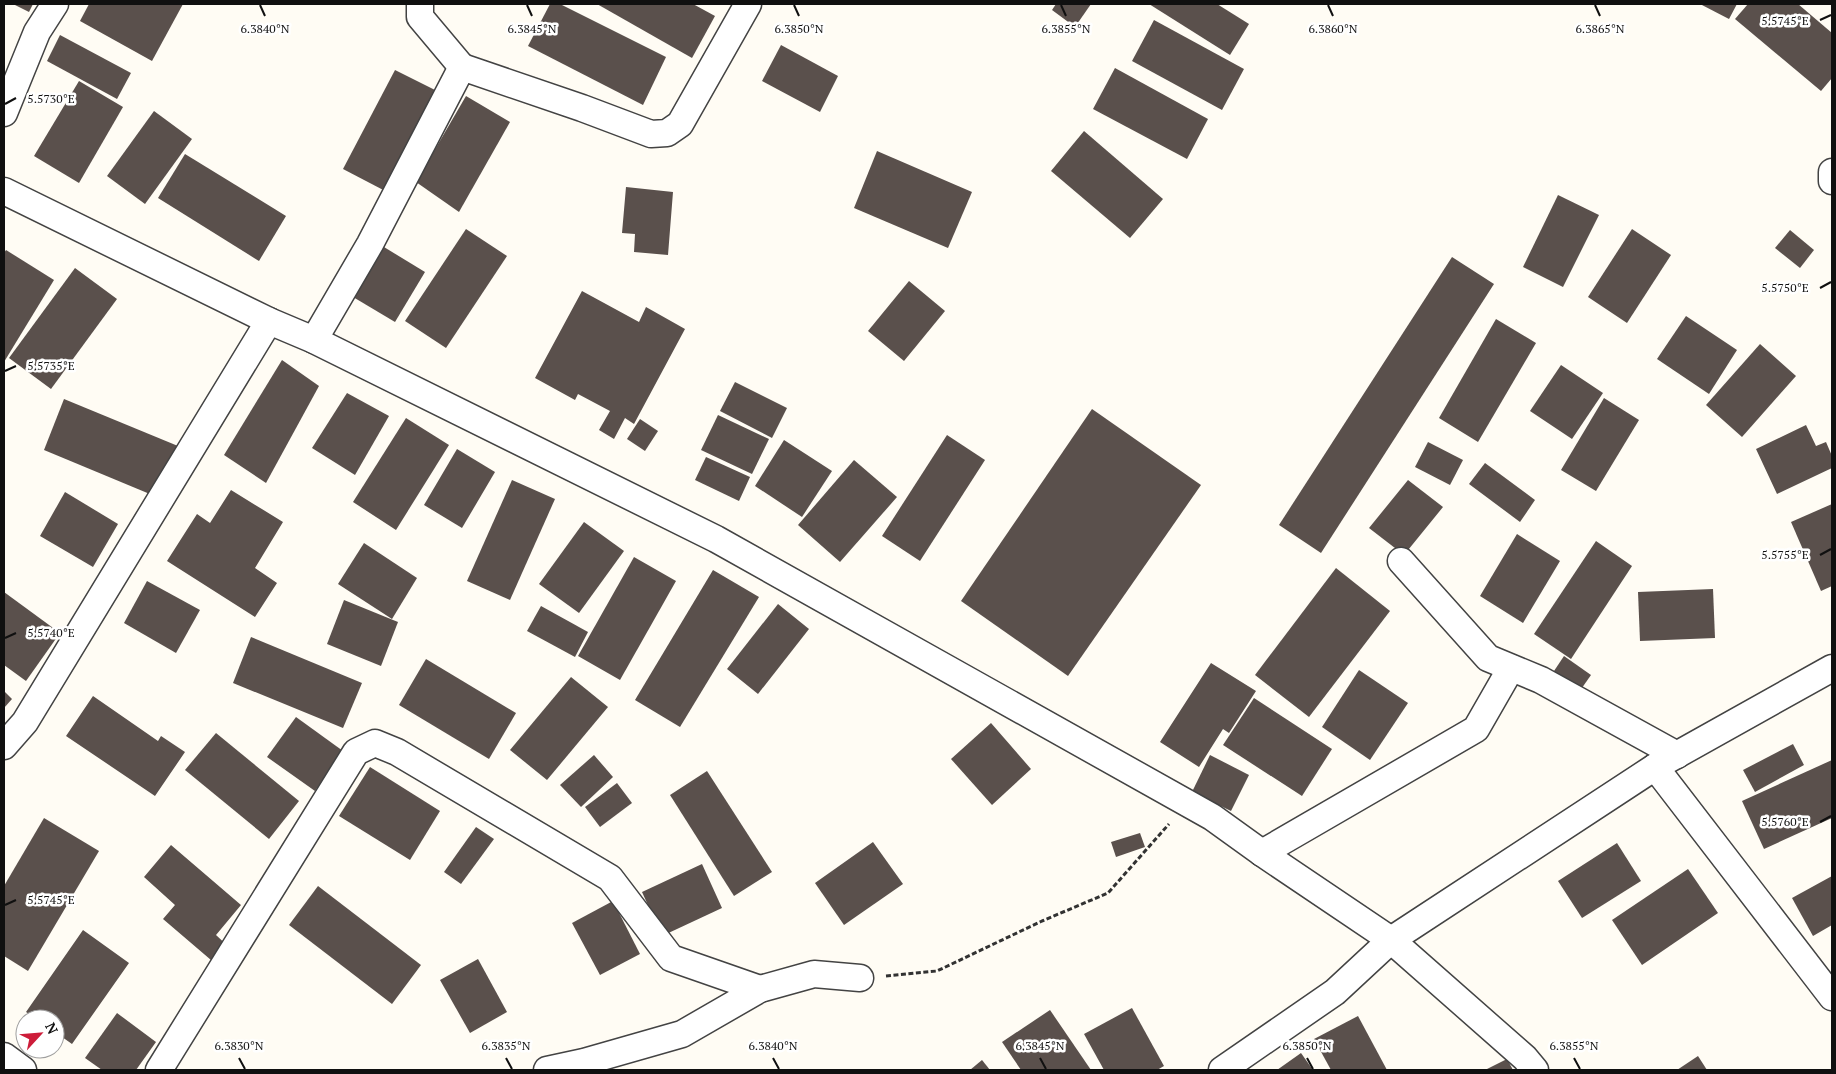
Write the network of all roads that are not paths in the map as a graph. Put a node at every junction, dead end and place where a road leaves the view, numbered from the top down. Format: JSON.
{"nodes":[{"id":1,"x":55,"y":4,"type":"edge"},
{"id":2,"x":420,"y":4,"type":"edge"},
{"id":3,"x":748,"y":4,"type":"edge"},
{"id":4,"x":462,"y":68,"type":"junction"},
{"id":5,"x":4,"y":113,"type":"edge"},
{"id":6,"x":1832,"y":172,"type":"edge"},
{"id":7,"x":1832,"y":181,"type":"edge"},
{"id":8,"x":4,"y":192,"type":"edge"},
{"id":9,"x":269,"y":321,"type":"junction"},
{"id":10,"x":314,"y":340,"type":"junction"},
{"id":11,"x":1401,"y":561,"type":"dead end"},
{"id":12,"x":1511,"y":668,"type":"junction"},
{"id":13,"x":1828,"y":675,"type":"edge"},
{"id":14,"x":4,"y":746,"type":"edge"},
{"id":15,"x":1666,"y":761,"type":"junction"},
{"id":16,"x":1262,"y":853,"type":"junction"},
{"id":17,"x":1390,"y":940,"type":"junction"},
{"id":18,"x":860,"y":978,"type":"road end"},
{"id":19,"x":760,"y":989,"type":"junction"},
{"id":20,"x":1832,"y":997,"type":"edge"},
{"id":21,"x":4,"y":1056,"type":"edge"},
{"id":22,"x":23,"y":1070,"type":"edge"},
{"id":23,"x":159,"y":1070,"type":"edge"},
{"id":24,"x":547,"y":1070,"type":"edge"},
{"id":25,"x":1222,"y":1070,"type":"edge"},
{"id":26,"x":1535,"y":1070,"type":"edge"}],
"edges":[{"from":1,"to":5,"type":"street"},
{"from":2,"to":4,"type":"street"},
{"from":3,"to":4,"type":"street"},
{"from":4,"to":10,"type":"street"},
{"from":6,"to":7,"type":"street"},
{"from":8,"to":9,"type":"street"},
{"from":9,"to":10,"type":"street"},
{"from":9,"to":14,"type":"street"},
{"from":10,"to":16,"type":"street"},
{"from":11,"to":12,"type":"street"},
{"from":12,"to":15,"type":"street"},
{"from":12,"to":16,"type":"street"},
{"from":13,"to":15,"type":"street"},
{"from":15,"to":17,"type":"street"},
{"from":15,"to":20,"type":"street"},
{"from":16,"to":17,"type":"street"},
{"from":17,"to":25,"type":"street"},
{"from":17,"to":26,"type":"street"},
{"from":18,"to":19,"type":"street"},
{"from":19,"to":23,"type":"street"},
{"from":19,"to":24,"type":"street"},
{"from":21,"to":22,"type":"street"}]}
